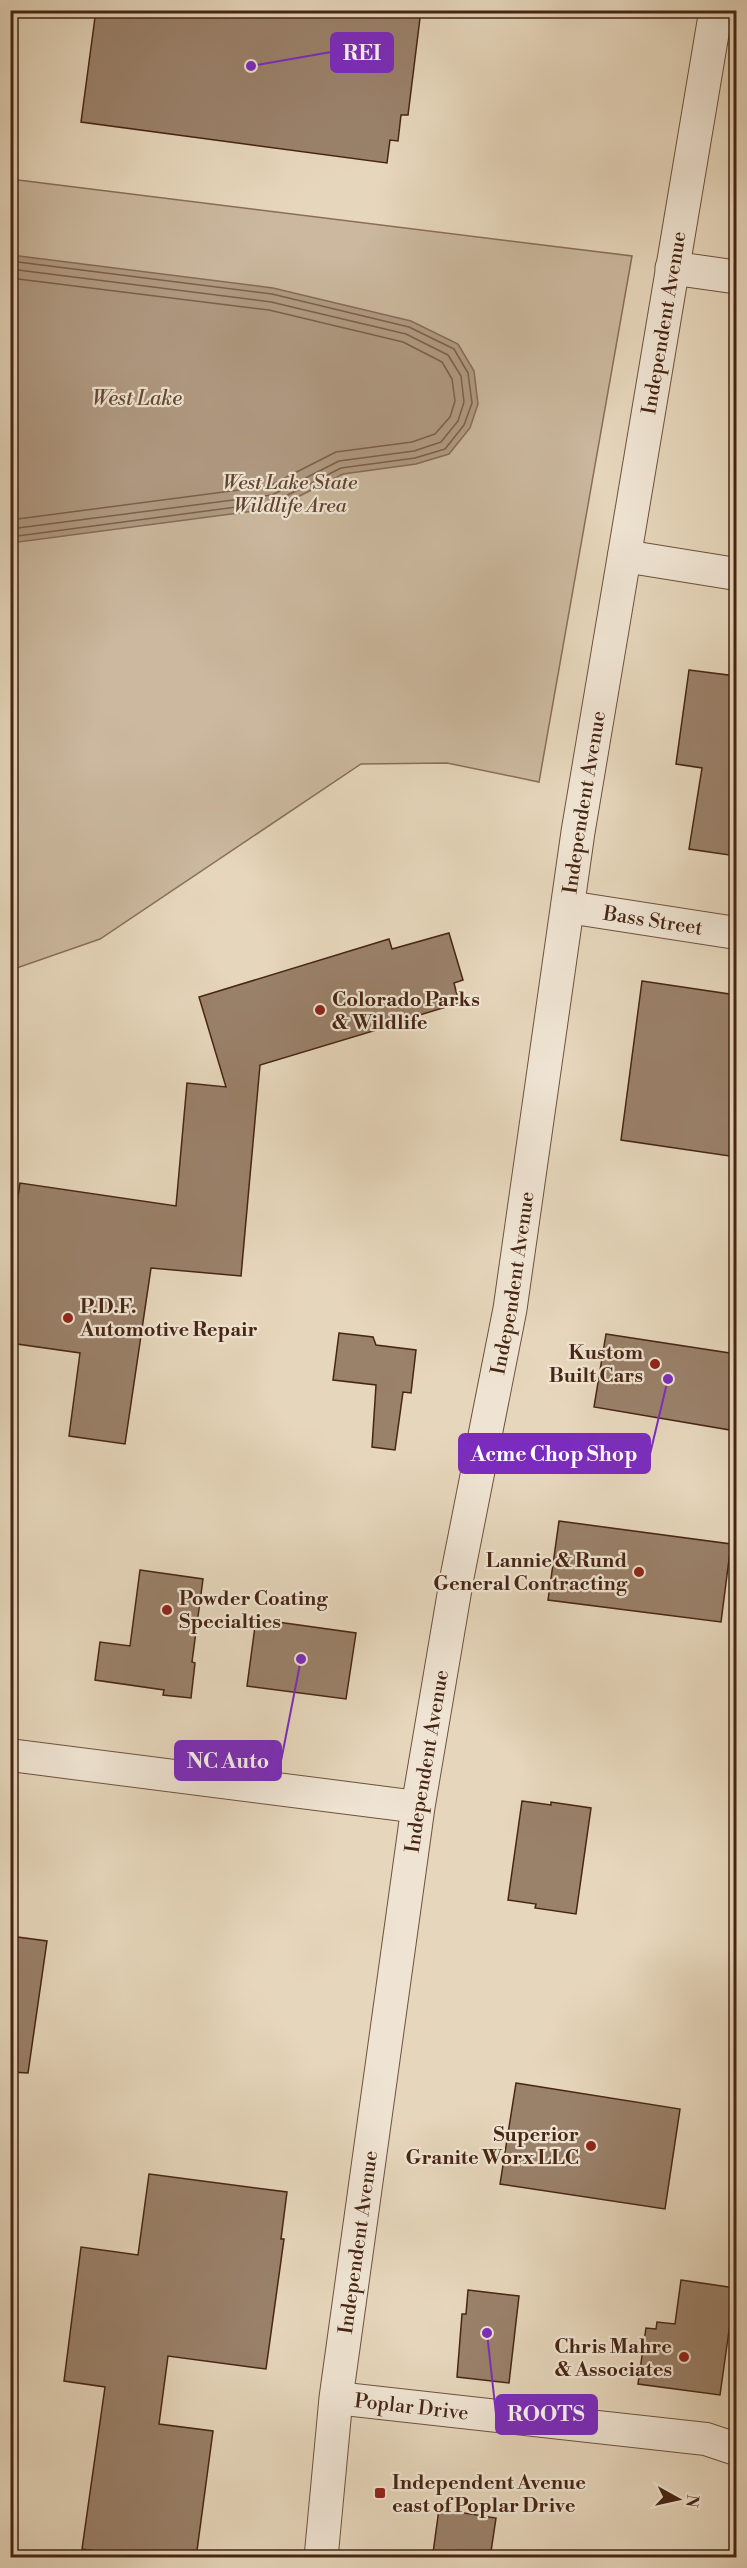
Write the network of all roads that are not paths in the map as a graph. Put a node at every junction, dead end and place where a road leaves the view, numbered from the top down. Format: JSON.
{"nodes":[{"id":1,"x":716,"y":10,"type":"edge"},
{"id":2,"x":672,"y":268,"type":"junction"},
{"id":3,"x":736,"y":277,"type":"edge"},
{"id":4,"x":624,"y":556,"type":"junction"},
{"id":5,"x":736,"y":574,"type":"edge"},
{"id":6,"x":568,"y":907,"type":"junction"},
{"id":7,"x":736,"y":933,"type":"edge"},
{"id":8,"x":10,"y":1755,"type":"edge"},
{"id":9,"x":418,"y":1808,"type":"junction"},
{"id":10,"x":336,"y":2398,"type":"junction"},
{"id":11,"x":736,"y":2449,"type":"edge"},
{"id":12,"x":321,"y":2558,"type":"edge"}],
"edges":[{"from":1,"to":2,"type":"street","name":"Independent Avenue"},
{"from":2,"to":3,"type":"street"},
{"from":2,"to":4,"type":"street","name":"Independent Avenue"},
{"from":4,"to":5,"type":"street"},
{"from":4,"to":6,"type":"street","name":"Independent Avenue"},
{"from":6,"to":7,"type":"street","name":"Bass Street"},
{"from":6,"to":9,"type":"street","name":"Independent Avenue"},
{"from":8,"to":9,"type":"street"},
{"from":9,"to":10,"type":"street","name":"Independent Avenue"},
{"from":10,"to":11,"type":"street","name":"Poplar Drive"},
{"from":10,"to":12,"type":"street","name":"Independent Avenue"}]}
